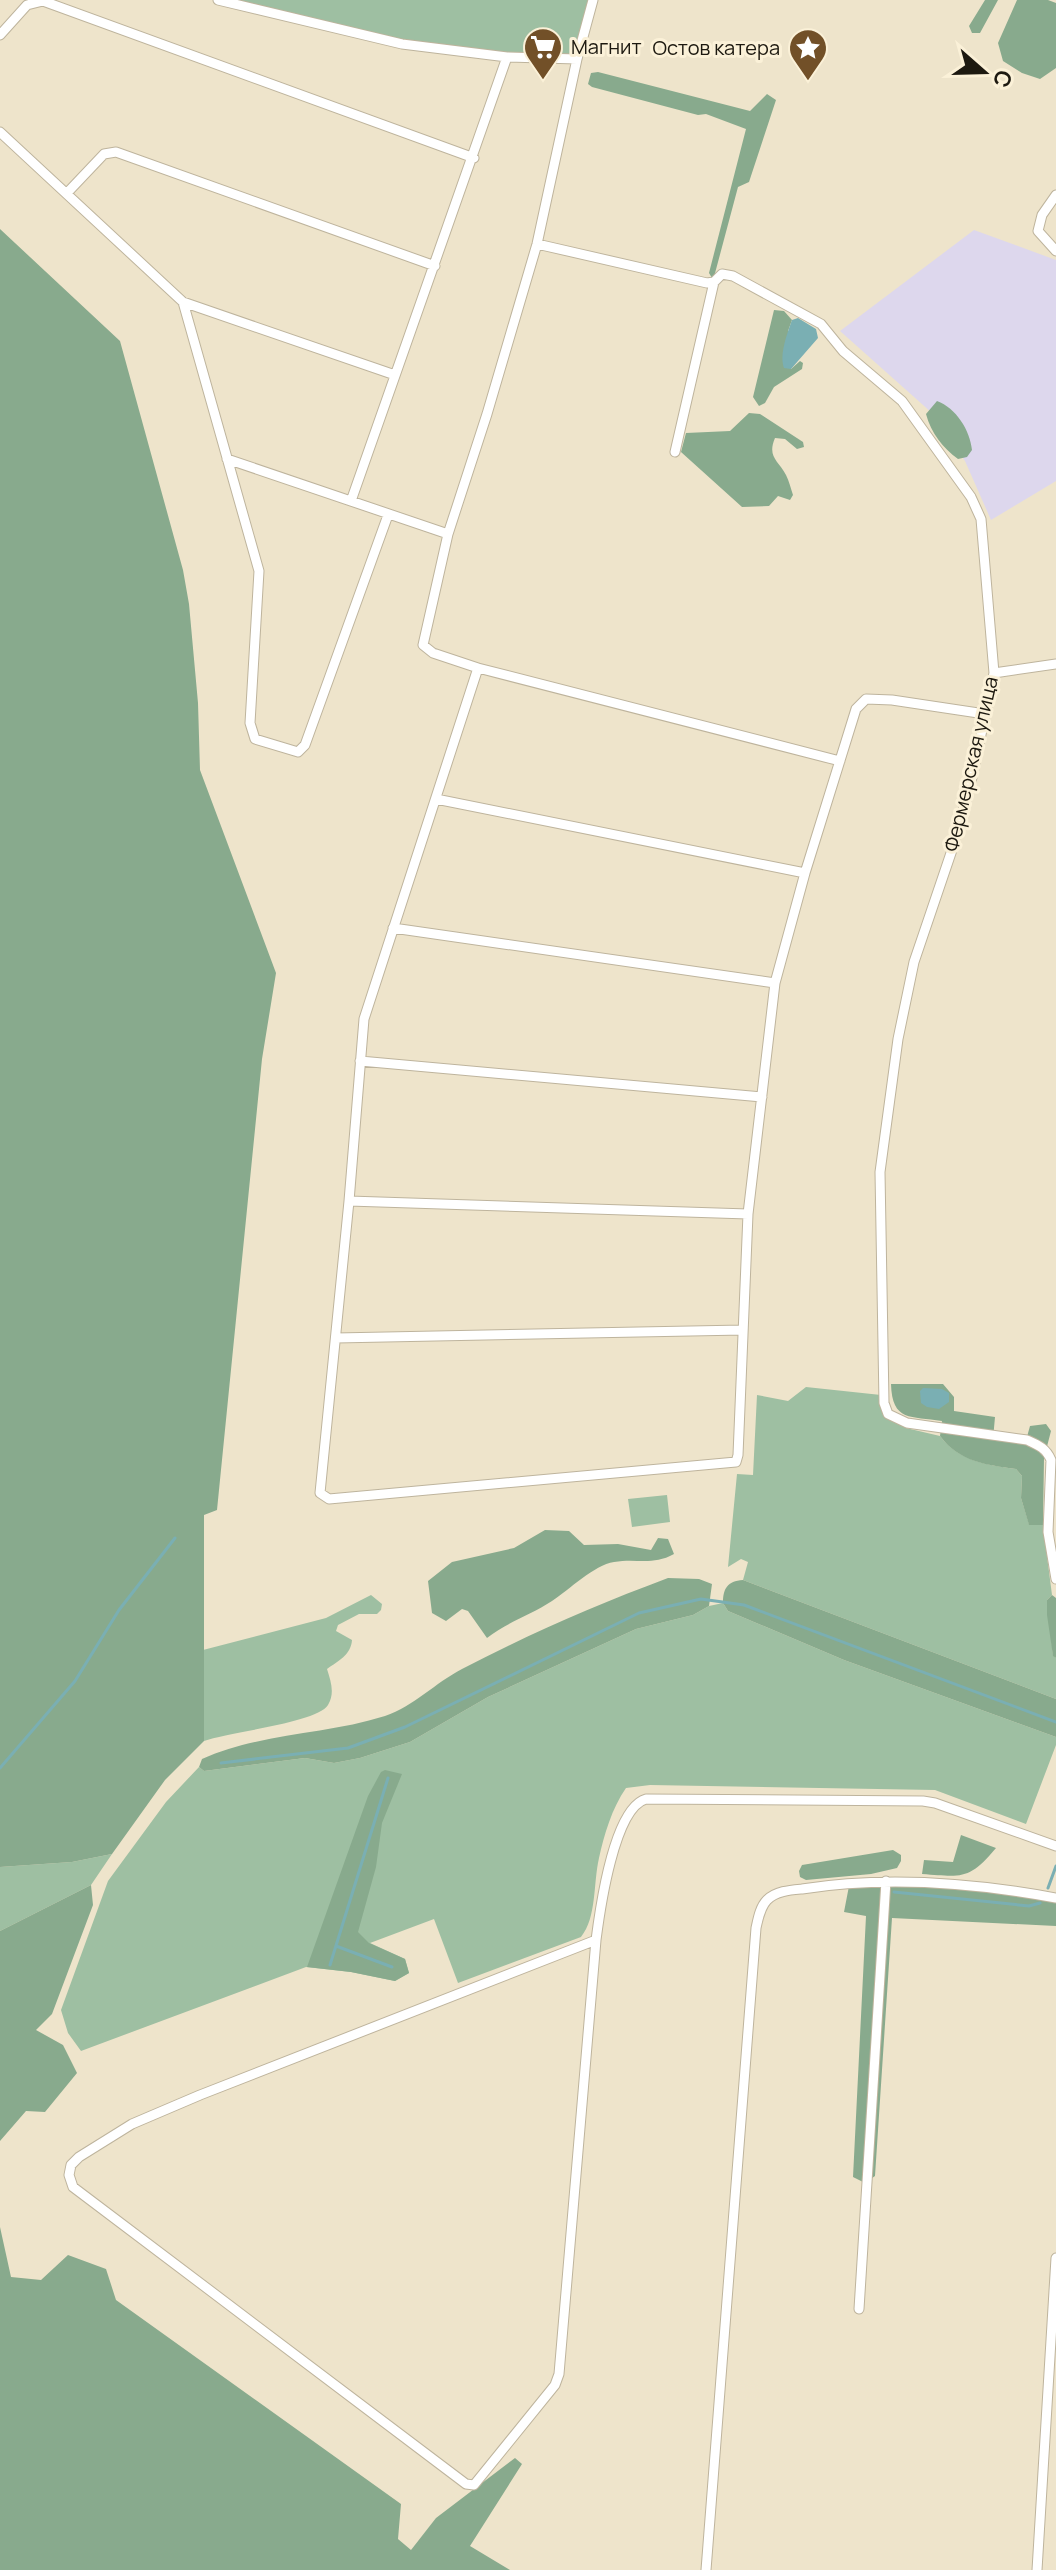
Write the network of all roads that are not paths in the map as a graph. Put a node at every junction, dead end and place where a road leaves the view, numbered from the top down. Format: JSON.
{"nodes":[{"id":1,"x":218,"y":0,"type":"edge"},
{"id":2,"x":593,"y":0,"type":"edge"},
{"id":3,"x":0,"y":35,"type":"edge"},
{"id":4,"x":507,"y":57,"type":"junction"},
{"id":5,"x":577,"y":59,"type":"junction"},
{"id":6,"x":0,"y":132,"type":"edge"},
{"id":7,"x":474,"y":158,"type":"junction"},
{"id":8,"x":67,"y":193,"type":"junction"},
{"id":9,"x":1056,"y":195,"type":"edge"},
{"id":10,"x":537,"y":244,"type":"junction"},
{"id":11,"x":1056,"y":251,"type":"edge"},
{"id":12,"x":435,"y":266,"type":"junction"},
{"id":13,"x":714,"y":282,"type":"junction"},
{"id":14,"x":183,"y":302,"type":"junction"},
{"id":15,"x":395,"y":375,"type":"junction"},
{"id":16,"x":675,"y":452,"type":"dead end"},
{"id":17,"x":227,"y":459,"type":"junction"},
{"id":18,"x":351,"y":501,"type":"junction"},
{"id":19,"x":388,"y":515,"type":"junction"},
{"id":20,"x":448,"y":534,"type":"junction"},
{"id":21,"x":1056,"y":664,"type":"edge"},
{"id":22,"x":478,"y":668,"type":"junction"},
{"id":23,"x":994,"y":673,"type":"junction"},
{"id":24,"x":985,"y":714,"type":"junction"},
{"id":25,"x":840,"y":761,"type":"junction"},
{"id":26,"x":436,"y":799,"type":"junction"},
{"id":27,"x":805,"y":873,"type":"junction"},
{"id":28,"x":393,"y":928,"type":"junction"},
{"id":29,"x":775,"y":983,"type":"junction"},
{"id":30,"x":360,"y":1061,"type":"junction"},
{"id":31,"x":762,"y":1097,"type":"junction"},
{"id":32,"x":349,"y":1201,"type":"junction"},
{"id":33,"x":748,"y":1214,"type":"junction"},
{"id":34,"x":743,"y":1330,"type":"junction"},
{"id":35,"x":336,"y":1338,"type":"junction"},
{"id":36,"x":1056,"y":1579,"type":"edge"},
{"id":37,"x":1056,"y":1846,"type":"edge"},
{"id":38,"x":886,"y":1881,"type":"junction"},
{"id":39,"x":1056,"y":1898,"type":"edge"},
{"id":40,"x":596,"y":1940,"type":"junction"},
{"id":41,"x":1056,"y":2258,"type":"edge"},
{"id":42,"x":859,"y":2309,"type":"dead end"},
{"id":43,"x":706,"y":2570,"type":"edge"},
{"id":44,"x":1037,"y":2570,"type":"edge"}],
"edges":[{"from":1,"to":4,"type":"street"},
{"from":2,"to":5,"type":"street"},
{"from":3,"to":7,"type":"street"},
{"from":4,"to":5,"type":"street"},
{"from":4,"to":7,"type":"street"},
{"from":5,"to":10,"type":"street"},
{"from":6,"to":8,"type":"street"},
{"from":7,"to":12,"type":"street"},
{"from":8,"to":12,"type":"street"},
{"from":8,"to":14,"type":"street"},
{"from":9,"to":11,"type":"street"},
{"from":10,"to":13,"type":"street","name":"Фермерская улица"},
{"from":10,"to":20,"type":"street"},
{"from":12,"to":15,"type":"street"},
{"from":13,"to":16,"type":"street"},
{"from":13,"to":23,"type":"street","name":"Фермерская улица"},
{"from":14,"to":15,"type":"street"},
{"from":14,"to":17,"type":"street"},
{"from":15,"to":18,"type":"street"},
{"from":17,"to":18,"type":"street"},
{"from":17,"to":19,"type":"street"},
{"from":18,"to":19,"type":"street"},
{"from":19,"to":20,"type":"street"},
{"from":20,"to":22,"type":"street"},
{"from":21,"to":23,"type":"street"},
{"from":22,"to":25,"type":"street"},
{"from":22,"to":26,"type":"street"},
{"from":23,"to":24,"type":"street","name":"Фермерская улица"},
{"from":24,"to":25,"type":"street"},
{"from":24,"to":36,"type":"street","name":"Фермерская улица"},
{"from":25,"to":27,"type":"street"},
{"from":26,"to":27,"type":"street"},
{"from":26,"to":28,"type":"street"},
{"from":27,"to":29,"type":"street"},
{"from":28,"to":29,"type":"street"},
{"from":28,"to":30,"type":"street"},
{"from":29,"to":31,"type":"street"},
{"from":30,"to":31,"type":"street"},
{"from":30,"to":32,"type":"street"},
{"from":31,"to":33,"type":"street"},
{"from":32,"to":33,"type":"street"},
{"from":32,"to":35,"type":"street"},
{"from":33,"to":34,"type":"street"},
{"from":34,"to":35,"type":"street"},
{"from":34,"to":35,"type":"street"},
{"from":37,"to":40,"type":"street"},
{"from":38,"to":39,"type":"street"},
{"from":38,"to":42,"type":"street"},
{"from":38,"to":43,"type":"street"},
{"from":40,"to":40,"type":"street"},
{"from":41,"to":44,"type":"street"}]}
